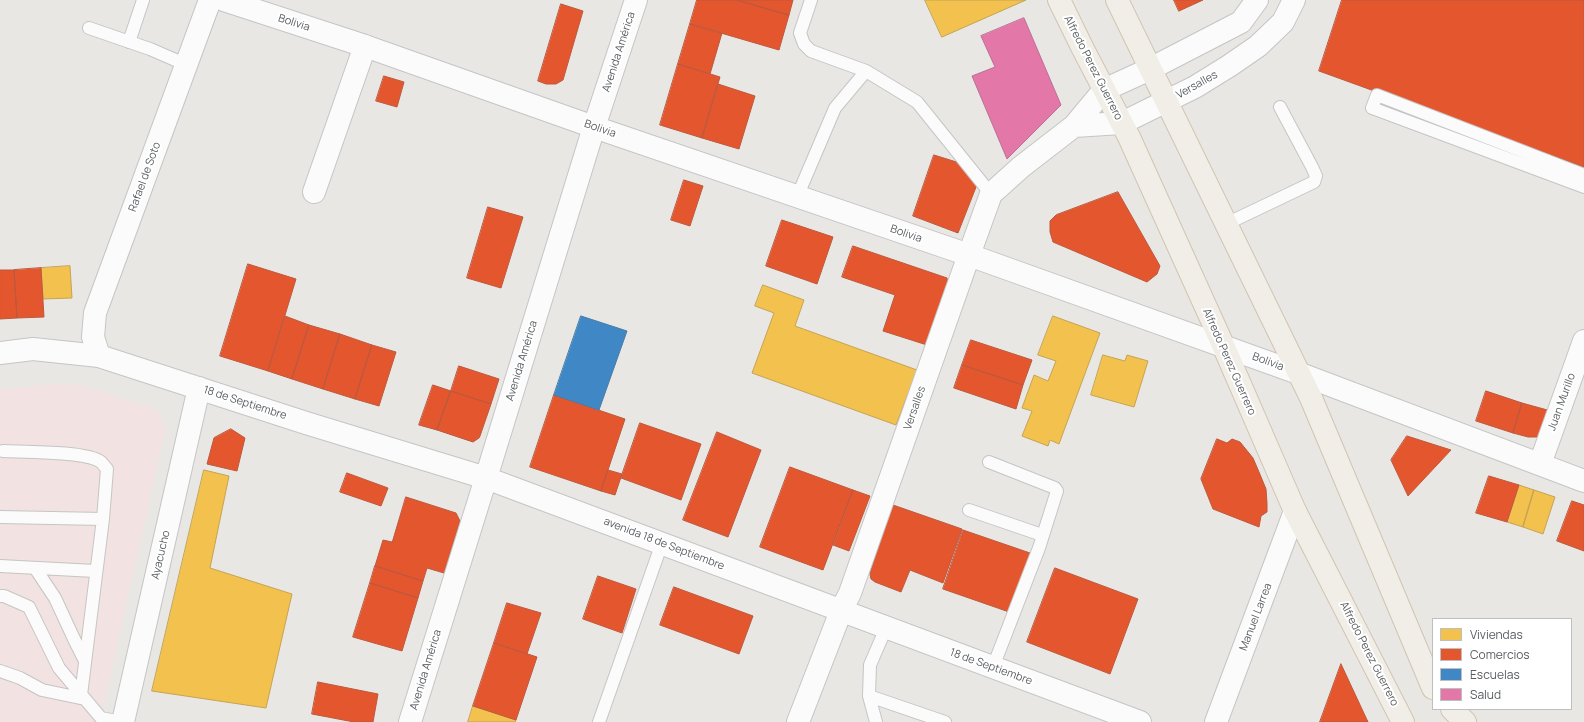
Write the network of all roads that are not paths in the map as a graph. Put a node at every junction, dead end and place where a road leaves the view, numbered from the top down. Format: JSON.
{"nodes":[{"id":1,"x":143,"y":0,"type":"edge"},
{"id":2,"x":210,"y":0,"type":"edge"},
{"id":3,"x":224,"y":0,"type":"edge"},
{"id":4,"x":636,"y":0,"type":"edge"},
{"id":5,"x":811,"y":0,"type":"edge"},
{"id":6,"x":1059,"y":0,"type":"edge"},
{"id":7,"x":1117,"y":0,"type":"edge"},
{"id":8,"x":1257,"y":0,"type":"edge"},
{"id":9,"x":1294,"y":0,"type":"edge"},
{"id":10,"x":89,"y":28,"type":"dead end"},
{"id":11,"x":129,"y":42,"type":"junction"},
{"id":12,"x":365,"y":46,"type":"junction"},
{"id":13,"x":187,"y":65,"type":"junction"},
{"id":14,"x":1150,"y":69,"type":"junction"},
{"id":15,"x":866,"y":71,"type":"junction"},
{"id":16,"x":1104,"y":90,"type":"junction"},
{"id":17,"x":1167,"y":101,"type":"junction"},
{"id":18,"x":1280,"y":107,"type":"dead end"},
{"id":19,"x":1122,"y":124,"type":"junction"},
{"id":20,"x":1074,"y":126,"type":"junction"},
{"id":21,"x":594,"y":127,"type":"junction"},
{"id":22,"x":1584,"y":175,"type":"edge"},
{"id":23,"x":1584,"y":187,"type":"edge"},
{"id":24,"x":314,"y":192,"type":"dead end"},
{"id":25,"x":991,"y":194,"type":"junction"},
{"id":26,"x":797,"y":197,"type":"junction"},
{"id":27,"x":1226,"y":224,"type":"junction"},
{"id":28,"x":969,"y":255,"type":"junction"},
{"id":29,"x":1584,"y":341,"type":"edge"},
{"id":30,"x":1223,"y":346,"type":"junction"},
{"id":31,"x":0,"y":352,"type":"edge"},
{"id":32,"x":99,"y":356,"type":"junction"},
{"id":33,"x":1298,"y":373,"type":"junction"},
{"id":34,"x":199,"y":388,"type":"junction"},
{"id":35,"x":3,"y":451,"type":"dead end"},
{"id":36,"x":988,"y":462,"type":"dead end"},
{"id":37,"x":1540,"y":464,"type":"junction"},
{"id":38,"x":486,"y":478,"type":"junction"},
{"id":39,"x":1584,"y":481,"type":"edge"},
{"id":40,"x":969,"y":510,"type":"dead end"},
{"id":41,"x":1295,"y":511,"type":"junction"},
{"id":42,"x":0,"y":517,"type":"edge"},
{"id":43,"x":103,"y":519,"type":"junction"},
{"id":44,"x":1042,"y":535,"type":"junction"},
{"id":45,"x":662,"y":544,"type":"junction"},
{"id":46,"x":0,"y":566,"type":"edge"},
{"id":47,"x":35,"y":568,"type":"junction"},
{"id":48,"x":95,"y":571,"type":"junction"},
{"id":49,"x":0,"y":596,"type":"edge"},
{"id":50,"x":841,"y":611,"type":"junction"},
{"id":51,"x":886,"y":628,"type":"junction"},
{"id":52,"x":85,"y":661,"type":"junction"},
{"id":53,"x":992,"y":667,"type":"junction"},
{"id":54,"x":0,"y":671,"type":"edge"},
{"id":55,"x":1432,"y":686,"type":"edge"},
{"id":56,"x":869,"y":696,"type":"junction"},
{"id":57,"x":83,"y":697,"type":"junction"},
{"id":58,"x":1442,"y":710,"type":"edge"},
{"id":59,"x":1453,"y":710,"type":"edge"},
{"id":60,"x":122,"y":722,"type":"edge"},
{"id":61,"x":410,"y":722,"type":"edge"},
{"id":62,"x":599,"y":722,"type":"edge"},
{"id":63,"x":798,"y":722,"type":"edge"},
{"id":64,"x":876,"y":722,"type":"edge"},
{"id":65,"x":945,"y":722,"type":"edge"},
{"id":66,"x":1140,"y":722,"type":"edge"},
{"id":67,"x":1216,"y":722,"type":"edge"},
{"id":68,"x":1403,"y":722,"type":"edge"},
{"id":69,"x":1448,"y":722,"type":"edge"},
{"id":70,"x":1465,"y":722,"type":"edge"}],
"edges":[{"from":1,"to":11,"type":"lane"},
{"from":2,"to":13,"type":"street","name":"Rafael de Soto"},
{"from":3,"to":12,"type":"street","name":"Bolivia"},
{"from":4,"to":21,"type":"street","name":"Avenida América"},
{"from":5,"to":15,"type":"lane"},
{"from":6,"to":16,"type":"main road","name":"Alfredo Perez Guerrero"},
{"from":7,"to":14,"type":"main road"},
{"from":8,"to":14,"type":"street","name":"Versalles"},
{"from":9,"to":17,"type":"street","name":"Versalles"},
{"from":10,"to":11,"type":"lane"},
{"from":11,"to":13,"type":"lane"},
{"from":12,"to":21,"type":"street","name":"Bolivia"},
{"from":12,"to":24,"type":"street"},
{"from":13,"to":32,"type":"street","name":"Rafael de Soto"},
{"from":14,"to":16,"type":"street","name":"Versalles"},
{"from":14,"to":17,"type":"main road"},
{"from":15,"to":25,"type":"lane"},
{"from":15,"to":26,"type":"lane"},
{"from":16,"to":19,"type":"main road","name":"Alfredo Perez Guerrero"},
{"from":16,"to":20,"type":"street","name":"Versalles"},
{"from":17,"to":19,"type":"street","name":"Versalles"},
{"from":17,"to":27,"type":"main road"},
{"from":18,"to":27,"type":"lane"},
{"from":19,"to":20,"type":"street","name":"Versalles"},
{"from":19,"to":30,"type":"main road","name":"Alfredo Perez Guerrero"},
{"from":20,"to":25,"type":"street","name":"Versalles"},
{"from":21,"to":26,"type":"street","name":"Bolivia"},
{"from":21,"to":38,"type":"street","name":"Avenida América"},
{"from":22,"to":23,"type":"lane"},
{"from":25,"to":28,"type":"street","name":"Versalles"},
{"from":26,"to":28,"type":"street","name":"Bolivia"},
{"from":27,"to":33,"type":"main road"},
{"from":28,"to":30,"type":"street","name":"Bolivia"},
{"from":28,"to":50,"type":"street","name":"Versalles"},
{"from":29,"to":37,"type":"street","name":"Juan Murillo"},
{"from":30,"to":33,"type":"street","name":"Bolivia"},
{"from":30,"to":41,"type":"main road","name":"Alfredo Perez Guerrero"},
{"from":31,"to":32,"type":"street","name":"18 de Septiembre"},
{"from":32,"to":34,"type":"street","name":"18 de Septiembre"},
{"from":33,"to":37,"type":"street","name":"Bolivia"},
{"from":33,"to":55,"type":"main road"},
{"from":34,"to":38,"type":"street","name":"18 de Septiembre"},
{"from":34,"to":60,"type":"street","name":"Ayacucho"},
{"from":35,"to":43,"type":"lane"},
{"from":36,"to":44,"type":"lane"},
{"from":37,"to":39,"type":"street","name":"Bolivia"},
{"from":38,"to":45,"type":"street","name":"avenida 18 de Septiembre"},
{"from":38,"to":61,"type":"street","name":"Avenida América"},
{"from":40,"to":44,"type":"lane"},
{"from":41,"to":67,"type":"street","name":"Manuel Larrea"},
{"from":41,"to":68,"type":"main road","name":"Alfredo Perez Guerrero"},
{"from":42,"to":43,"type":"lane"},
{"from":43,"to":48,"type":"lane"},
{"from":44,"to":53,"type":"lane"},
{"from":45,"to":50,"type":"street","name":"avenida 18 de Septiembre"},
{"from":45,"to":62,"type":"lane"},
{"from":46,"to":47,"type":"lane"},
{"from":47,"to":48,"type":"lane"},
{"from":47,"to":52,"type":"lane"},
{"from":48,"to":52,"type":"lane"},
{"from":49,"to":57,"type":"lane"},
{"from":50,"to":51,"type":"street","name":"18 de Septiembre"},
{"from":50,"to":63,"type":"street","name":"Versalles"},
{"from":51,"to":53,"type":"street","name":"18 de Septiembre"},
{"from":51,"to":56,"type":"lane"},
{"from":52,"to":57,"type":"lane"},
{"from":53,"to":66,"type":"street","name":"18 de Septiembre"},
{"from":54,"to":57,"type":"lane"},
{"from":56,"to":64,"type":"lane"},
{"from":56,"to":65,"type":"lane"},
{"from":57,"to":60,"type":"lane"},
{"from":58,"to":69,"type":"main road"},
{"from":59,"to":70,"type":"main road"}]}
